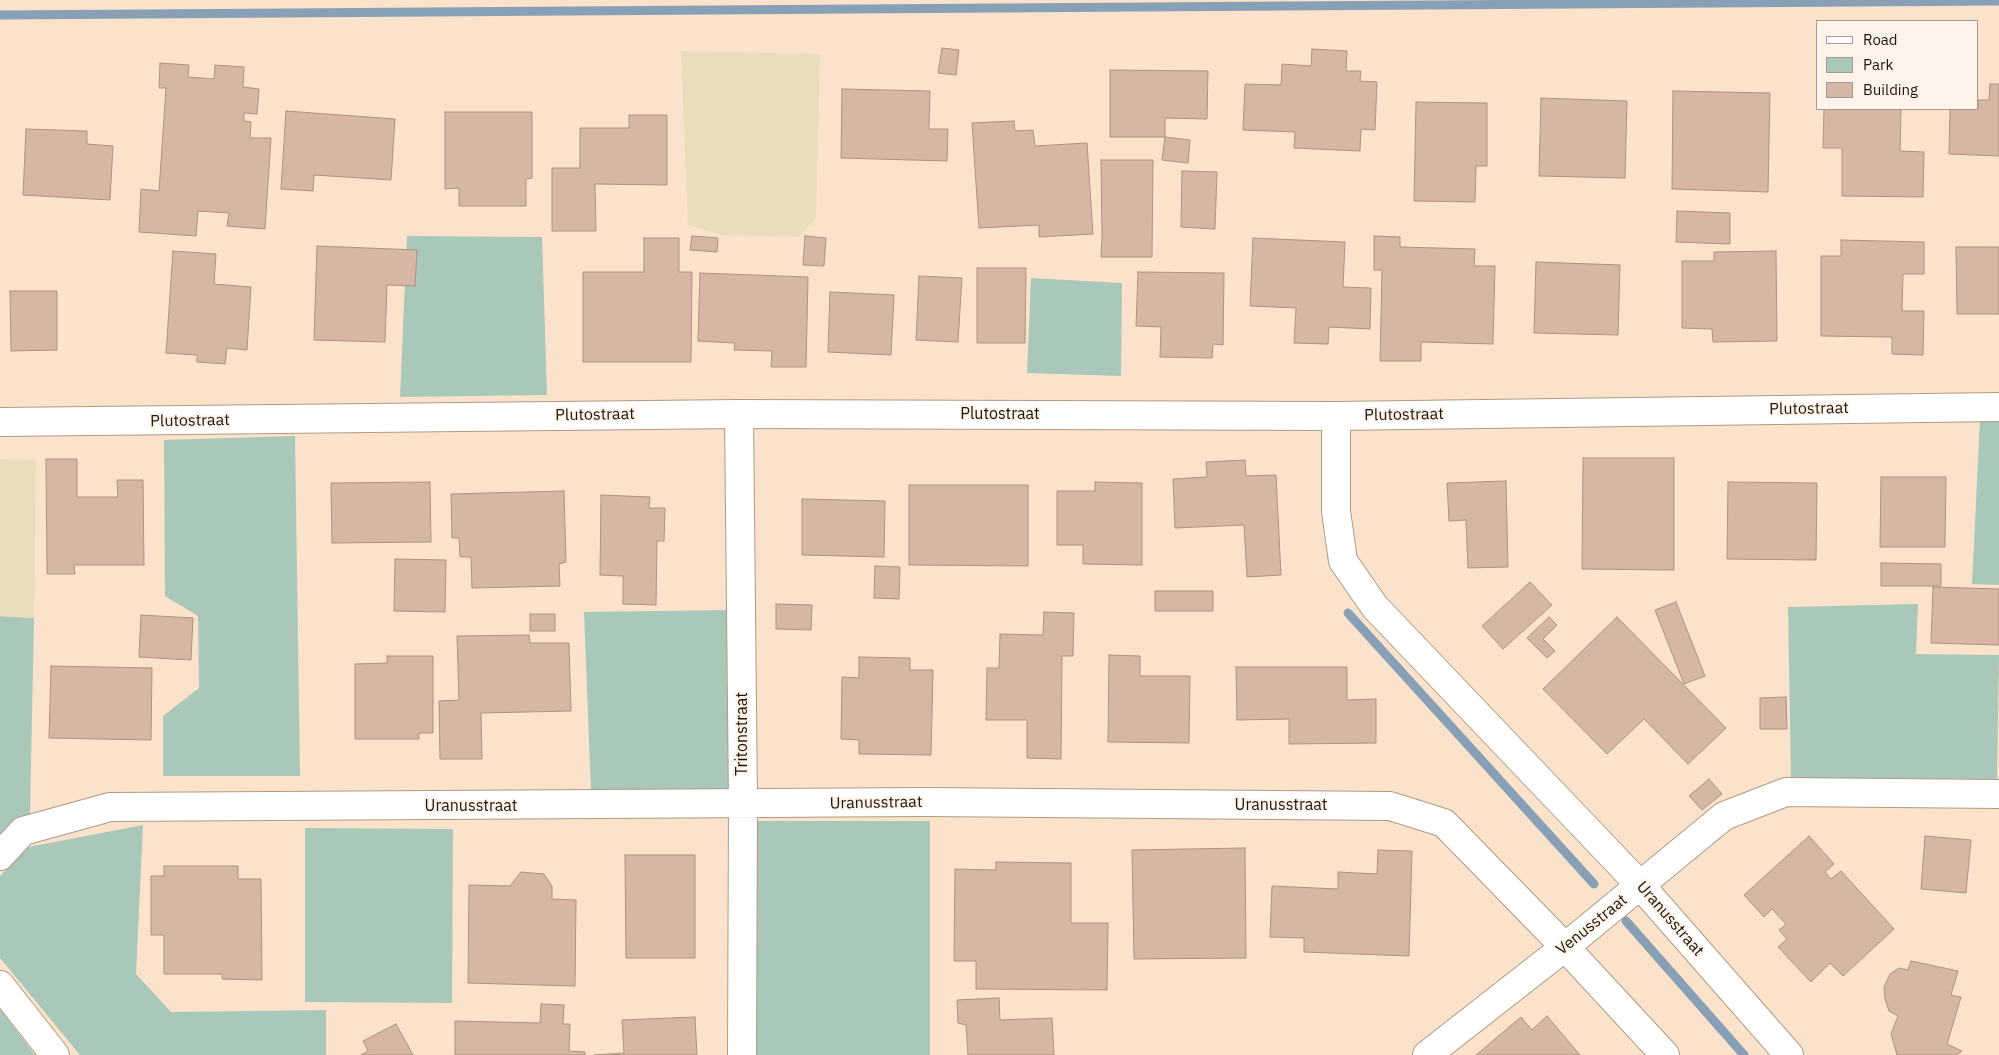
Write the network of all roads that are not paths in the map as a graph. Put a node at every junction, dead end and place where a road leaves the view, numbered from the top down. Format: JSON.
{"nodes":[{"id":1,"x":1999,"y":406,"type":"edge"},
{"id":2,"x":740,"y":414,"type":"junction"},
{"id":3,"x":1336,"y":416,"type":"junction"},
{"id":4,"x":0,"y":422,"type":"edge"},
{"id":5,"x":1999,"y":794,"type":"edge"},
{"id":6,"x":743,"y":804,"type":"junction"},
{"id":7,"x":0,"y":856,"type":"edge"},
{"id":8,"x":1640,"y":885,"type":"junction"},
{"id":9,"x":1565,"y":947,"type":"junction"},
{"id":10,"x":0,"y":985,"type":"edge"},
{"id":11,"x":55,"y":1055,"type":"edge"},
{"id":12,"x":742,"y":1055,"type":"edge"},
{"id":13,"x":1426,"y":1055,"type":"edge"},
{"id":14,"x":1665,"y":1055,"type":"edge"},
{"id":15,"x":1789,"y":1055,"type":"edge"}],
"edges":[{"from":1,"to":3,"type":"street","name":"Plutostraat"},
{"from":2,"to":3,"type":"street","name":"Plutostraat"},
{"from":2,"to":4,"type":"street","name":"Plutostraat"},
{"from":2,"to":6,"type":"street","name":"Tritonstraat"},
{"from":3,"to":8,"type":"street","name":"Uranusstraat"},
{"from":5,"to":8,"type":"street","name":"Venusstraat"},
{"from":6,"to":7,"type":"street","name":"Uranusstraat"},
{"from":6,"to":9,"type":"street","name":"Uranusstraat"},
{"from":6,"to":12,"type":"street","name":"Tritonstraat"},
{"from":8,"to":9,"type":"street","name":"Venusstraat"},
{"from":8,"to":15,"type":"street","name":"Uranusstraat"},
{"from":9,"to":13,"type":"street","name":"Venusstraat"},
{"from":9,"to":14,"type":"street","name":"Uranusstraat"},
{"from":10,"to":11,"type":"street"}]}
